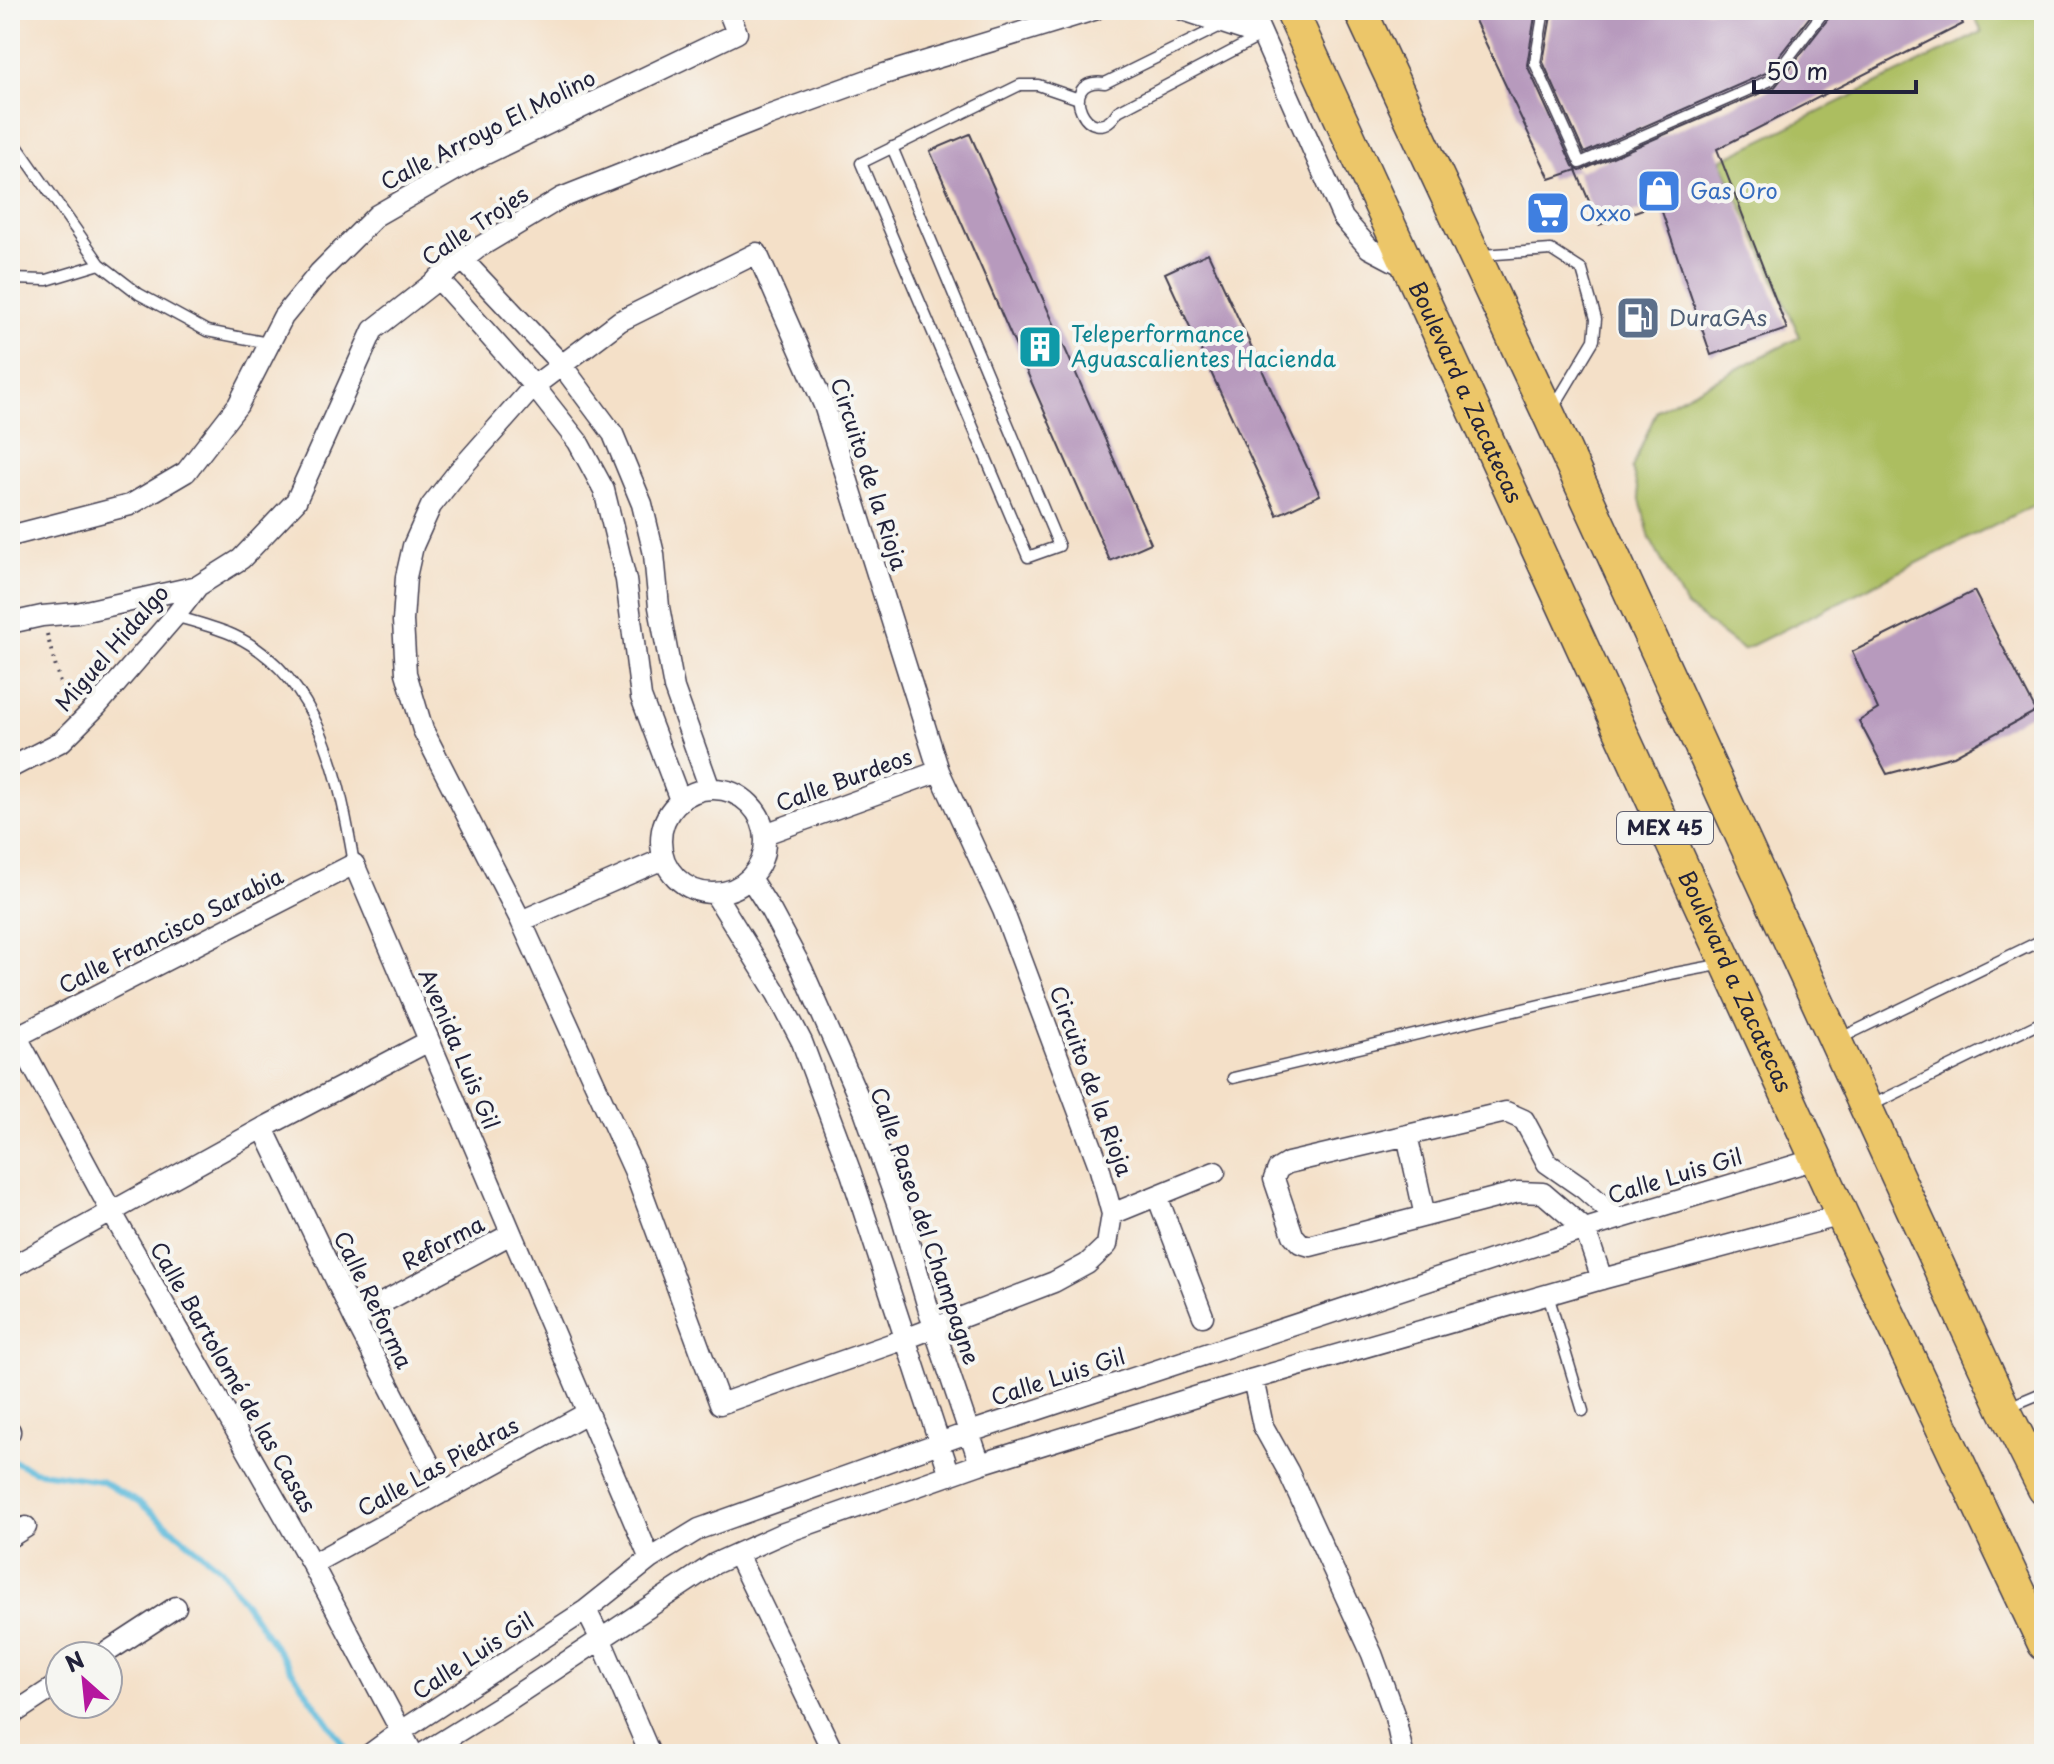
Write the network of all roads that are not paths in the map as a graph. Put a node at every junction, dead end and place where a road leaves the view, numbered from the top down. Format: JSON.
{"nodes":[{"id":1,"x":728,"y":10,"type":"edge"},
{"id":2,"x":1094,"y":10,"type":"edge"},
{"id":3,"x":1183,"y":10,"type":"edge"},
{"id":4,"x":1251,"y":10,"type":"edge"},
{"id":5,"x":1291,"y":10,"type":"edge"},
{"id":6,"x":1544,"y":10,"type":"edge"},
{"id":7,"x":1825,"y":10,"type":"edge"},
{"id":8,"x":1363,"y":11,"type":"edge"},
{"id":9,"x":1227,"y":24,"type":"junction"},
{"id":10,"x":1262,"y":36,"type":"junction"},
{"id":11,"x":1079,"y":99,"type":"junction"},
{"id":12,"x":10,"y":136,"type":"edge"},
{"id":13,"x":892,"y":147,"type":"junction"},
{"id":14,"x":1474,"y":256,"type":"junction"},
{"id":15,"x":462,"y":259,"type":"junction"},
{"id":16,"x":100,"y":264,"type":"junction"},
{"id":17,"x":1409,"y":269,"type":"junction"},
{"id":18,"x":438,"y":278,"type":"junction"},
{"id":19,"x":10,"y":279,"type":"edge"},
{"id":20,"x":268,"y":343,"type":"junction"},
{"id":21,"x":561,"y":364,"type":"junction"},
{"id":22,"x":534,"y":386,"type":"junction"},
{"id":23,"x":1549,"y":415,"type":"junction"},
{"id":24,"x":10,"y":536,"type":"edge"},
{"id":25,"x":198,"y":586,"type":"junction"},
{"id":26,"x":175,"y":616,"type":"junction"},
{"id":27,"x":10,"y":623,"type":"edge"},
{"id":28,"x":10,"y":768,"type":"edge"},
{"id":29,"x":939,"y":771,"type":"junction"},
{"id":30,"x":710,"y":789,"type":"junction"},
{"id":31,"x":680,"y":800,"type":"junction"},
{"id":32,"x":765,"y":834,"type":"junction"},
{"id":33,"x":663,"y":859,"type":"junction"},
{"id":34,"x":354,"y":864,"type":"junction"},
{"id":35,"x":750,"y":878,"type":"junction"},
{"id":36,"x":715,"y":894,"type":"junction"},
{"id":37,"x":521,"y":921,"type":"junction"},
{"id":38,"x":2044,"y":939,"type":"edge"},
{"id":39,"x":1726,"y":963,"type":"junction"},
{"id":40,"x":2044,"y":1021,"type":"edge"},
{"id":41,"x":12,"y":1034,"type":"edge"},
{"id":42,"x":429,"y":1041,"type":"junction"},
{"id":43,"x":1835,"y":1041,"type":"junction"},
{"id":44,"x":1233,"y":1078,"type":"dead end"},
{"id":45,"x":1866,"y":1108,"type":"junction"},
{"id":46,"x":263,"y":1128,"type":"junction"},
{"id":47,"x":1407,"y":1135,"type":"junction"},
{"id":48,"x":1816,"y":1159,"type":"junction"},
{"id":49,"x":1215,"y":1172,"type":"dead end"},
{"id":50,"x":1157,"y":1196,"type":"junction"},
{"id":51,"x":111,"y":1211,"type":"junction"},
{"id":52,"x":1112,"y":1214,"type":"junction"},
{"id":53,"x":1842,"y":1215,"type":"junction"},
{"id":54,"x":1425,"y":1216,"type":"junction"},
{"id":55,"x":1617,"y":1218,"type":"junction"},
{"id":56,"x":1585,"y":1229,"type":"junction"},
{"id":57,"x":511,"y":1234,"type":"junction"},
{"id":58,"x":10,"y":1268,"type":"edge"},
{"id":59,"x":1602,"y":1279,"type":"junction"},
{"id":60,"x":1548,"y":1295,"type":"junction"},
{"id":61,"x":1203,"y":1316,"type":"dead end"},
{"id":62,"x":354,"y":1318,"type":"junction"},
{"id":63,"x":934,"y":1328,"type":"junction"},
{"id":64,"x":905,"y":1339,"type":"junction"},
{"id":65,"x":1253,"y":1379,"type":"junction"},
{"id":66,"x":2044,"y":1392,"type":"edge"},
{"id":67,"x":2004,"y":1409,"type":"junction"},
{"id":68,"x":1583,"y":1411,"type":"dead end"},
{"id":69,"x":587,"y":1413,"type":"junction"},
{"id":70,"x":970,"y":1432,"type":"junction"},
{"id":71,"x":940,"y":1442,"type":"junction"},
{"id":72,"x":980,"y":1464,"type":"junction"},
{"id":73,"x":950,"y":1475,"type":"junction"},
{"id":74,"x":2044,"y":1489,"type":"edge"},
{"id":75,"x":444,"y":1492,"type":"junction"},
{"id":76,"x":737,"y":1554,"type":"junction"},
{"id":77,"x":650,"y":1559,"type":"junction"},
{"id":78,"x":312,"y":1564,"type":"junction"},
{"id":79,"x":176,"y":1607,"type":"dead end"},
{"id":80,"x":586,"y":1610,"type":"junction"},
{"id":81,"x":601,"y":1640,"type":"junction"},
{"id":82,"x":124,"y":1641,"type":"edge"},
{"id":83,"x":2044,"y":1644,"type":"edge"},
{"id":84,"x":44,"y":1694,"type":"edge"},
{"id":85,"x":10,"y":1716,"type":"edge"},
{"id":86,"x":400,"y":1732,"type":"junction"},
{"id":87,"x":370,"y":1754,"type":"edge"},
{"id":88,"x":413,"y":1754,"type":"edge"},
{"id":89,"x":422,"y":1754,"type":"edge"},
{"id":90,"x":650,"y":1754,"type":"edge"},
{"id":91,"x":834,"y":1754,"type":"edge"},
{"id":92,"x":1403,"y":1754,"type":"edge"}],
"edges":[{"from":1,"to":20,"type":"street","name":"Calle Arroyo El Molino"},
{"from":2,"to":15,"type":"street","name":"Calle Trojes"},
{"from":3,"to":9,"type":"street"},
{"from":4,"to":9,"type":"lane"},
{"from":4,"to":10,"type":"street"},
{"from":5,"to":17,"type":"main road","name":"Boulevard a Zacatecas","number":"MEX 45"},
{"from":6,"to":7,"type":"lane"},
{"from":8,"to":14,"type":"main road","number":"MEX 45"},
{"from":9,"to":10,"type":"street"},
{"from":9,"to":11,"type":"lane"},
{"from":10,"to":11,"type":"lane"},
{"from":10,"to":17,"type":"street"},
{"from":11,"to":13,"type":"lane"},
{"from":12,"to":16,"type":"lane"},
{"from":13,"to":13,"type":"lane"},
{"from":14,"to":23,"type":"main road","number":"MEX 45"},
{"from":14,"to":23,"type":"lane"},
{"from":15,"to":18,"type":"street","name":"Calle Trojes"},
{"from":15,"to":21,"type":"street"},
{"from":16,"to":19,"type":"lane"},
{"from":16,"to":20,"type":"lane"},
{"from":17,"to":39,"type":"main road","name":"Boulevard a Zacatecas","number":"MEX 45"},
{"from":18,"to":22,"type":"street"},
{"from":18,"to":25,"type":"street","name":"Calle Trojes"},
{"from":20,"to":24,"type":"street","name":"Calle Arroyo El Molino"},
{"from":21,"to":22,"type":"street","name":"Circuito de la Rioja"},
{"from":21,"to":29,"type":"street","name":"Circuito de la Rioja"},
{"from":21,"to":30,"type":"street"},
{"from":22,"to":31,"type":"street"},
{"from":22,"to":37,"type":"street","name":"Circuito de la Rioja"},
{"from":23,"to":43,"type":"main road","number":"MEX 45"},
{"from":25,"to":26,"type":"street","name":"Miguel Hidalgo"},
{"from":25,"to":27,"type":"street","name":"Calle Trojes"},
{"from":26,"to":28,"type":"street","name":"Miguel Hidalgo"},
{"from":26,"to":34,"type":"lane","name":"Avenida Luis Gil"},
{"from":29,"to":32,"type":"street","name":"Calle Burdeos"},
{"from":29,"to":52,"type":"street","name":"Circuito de la Rioja"},
{"from":30,"to":31,"type":"street"},
{"from":30,"to":32,"type":"street"},
{"from":31,"to":33,"type":"street"},
{"from":32,"to":35,"type":"street"},
{"from":33,"to":36,"type":"street"},
{"from":33,"to":37,"type":"street"},
{"from":34,"to":41,"type":"street","name":"Calle Francisco Sarabia"},
{"from":34,"to":42,"type":"street","name":"Avenida Luis Gil"},
{"from":35,"to":36,"type":"street"},
{"from":35,"to":63,"type":"street","name":"Calle Paseo del Champagne"},
{"from":36,"to":64,"type":"street"},
{"from":37,"to":64,"type":"street","name":"Circuito de la Rioja"},
{"from":38,"to":43,"type":"lane"},
{"from":39,"to":44,"type":"lane"},
{"from":39,"to":48,"type":"main road","name":"Boulevard a Zacatecas","number":"MEX 45"},
{"from":40,"to":45,"type":"lane"},
{"from":41,"to":51,"type":"street","name":"Calle Bartolomé de las Casas"},
{"from":42,"to":46,"type":"street"},
{"from":42,"to":57,"type":"street","name":"Avenida Luis Gil"},
{"from":43,"to":45,"type":"main road","number":"MEX 45"},
{"from":45,"to":67,"type":"main road","number":"MEX 45"},
{"from":46,"to":51,"type":"street"},
{"from":46,"to":62,"type":"street","name":"Calle Reforma"},
{"from":47,"to":54,"type":"street"},
{"from":47,"to":54,"type":"street"},
{"from":47,"to":55,"type":"street"},
{"from":48,"to":53,"type":"main road","name":"Boulevard a Zacatecas","number":"MEX 45"},
{"from":48,"to":55,"type":"street","name":"Calle Luis Gil"},
{"from":49,"to":50,"type":"street"},
{"from":50,"to":52,"type":"street"},
{"from":50,"to":61,"type":"street"},
{"from":51,"to":58,"type":"street"},
{"from":51,"to":78,"type":"street","name":"Calle Bartolomé de las Casas"},
{"from":52,"to":63,"type":"street","name":"Circuito de la Rioja"},
{"from":53,"to":59,"type":"street"},
{"from":53,"to":83,"type":"main road","name":"Boulevard a Zacatecas","number":"MEX 45"},
{"from":54,"to":56,"type":"street"},
{"from":55,"to":56,"type":"street","name":"Calle Luis Gil"},
{"from":56,"to":59,"type":"street"},
{"from":56,"to":70,"type":"street","name":"Calle Luis Gil"},
{"from":57,"to":62,"type":"street","name":"Reforma"},
{"from":57,"to":69,"type":"street","name":"Avenida Luis Gil"},
{"from":59,"to":60,"type":"street"},
{"from":60,"to":65,"type":"street"},
{"from":60,"to":68,"type":"lane"},
{"from":62,"to":75,"type":"street","name":"Calle Reforma"},
{"from":63,"to":64,"type":"street","name":"Circuito de la Rioja"},
{"from":63,"to":70,"type":"street","name":"Calle Paseo del Champagne"},
{"from":64,"to":71,"type":"street"},
{"from":65,"to":72,"type":"street"},
{"from":65,"to":92,"type":"street"},
{"from":66,"to":67,"type":"lane"},
{"from":67,"to":74,"type":"main road","number":"MEX 45"},
{"from":69,"to":75,"type":"street","name":"Calle Las Piedras"},
{"from":69,"to":77,"type":"street","name":"Avenida Luis Gil"},
{"from":70,"to":71,"type":"street","name":"Calle Luis Gil"},
{"from":70,"to":72,"type":"street","name":"Calle Paseo del Champagne"},
{"from":71,"to":73,"type":"street"},
{"from":71,"to":77,"type":"street","name":"Calle Luis Gil"},
{"from":72,"to":73,"type":"street"},
{"from":73,"to":76,"type":"street"},
{"from":75,"to":78,"type":"street","name":"Calle Las Piedras"},
{"from":76,"to":81,"type":"street"},
{"from":76,"to":91,"type":"street"},
{"from":77,"to":80,"type":"street","name":"Calle Luis Gil"},
{"from":78,"to":86,"type":"street","name":"Calle Bartolomé de las Casas"},
{"from":79,"to":82,"type":"street"},
{"from":80,"to":81,"type":"street"},
{"from":80,"to":86,"type":"street","name":"Calle Luis Gil"},
{"from":81,"to":89,"type":"street"},
{"from":81,"to":90,"type":"street"},
{"from":84,"to":85,"type":"street"},
{"from":86,"to":87,"type":"street","name":"Calle Luis Gil"},
{"from":86,"to":88,"type":"street","name":"Calle Bartolomé de las Casas"}]}
